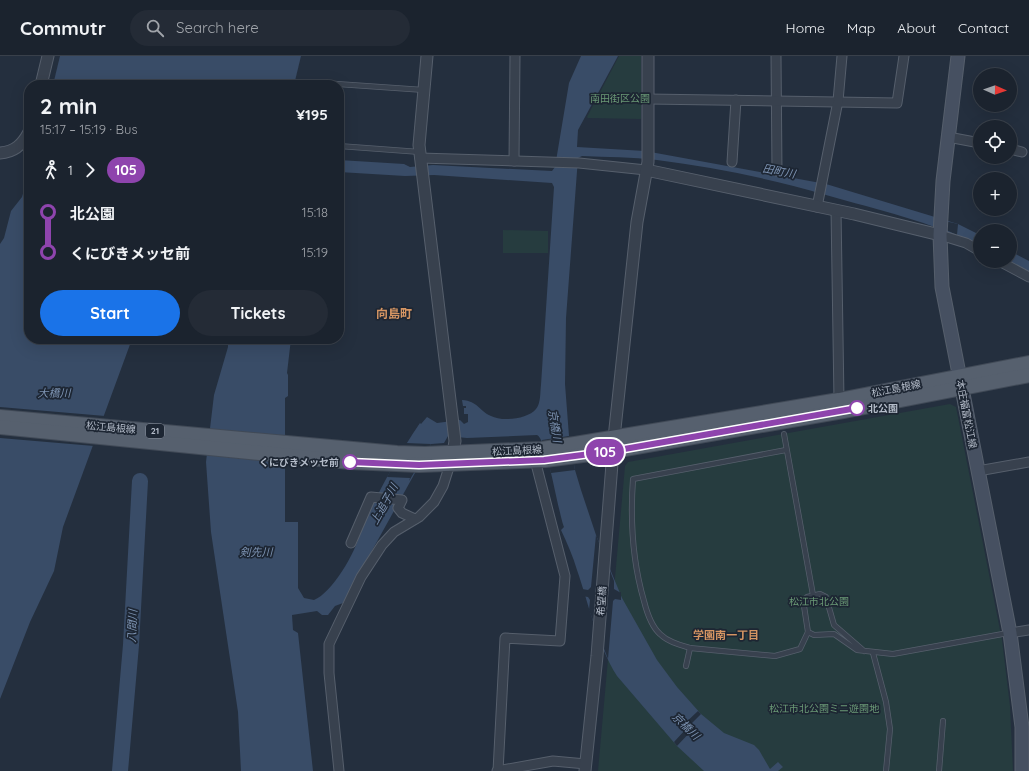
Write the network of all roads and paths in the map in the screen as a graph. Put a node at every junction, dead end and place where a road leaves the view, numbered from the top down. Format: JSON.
{"nodes":[{"id":1,"x":48,"y":56,"type":"edge"},
{"id":2,"x":427,"y":56,"type":"edge"},
{"id":3,"x":515,"y":56,"type":"edge"},
{"id":4,"x":648,"y":56,"type":"edge"},
{"id":5,"x":776,"y":56,"type":"edge"},
{"id":6,"x":842,"y":56,"type":"edge"},
{"id":7,"x":904,"y":56,"type":"edge"},
{"id":8,"x":958,"y":56,"type":"edge"},
{"id":9,"x":43,"y":80,"type":"edge"},
{"id":10,"x":344,"y":84,"type":"edge"},
{"id":11,"x":424,"y":90,"type":"junction"},
{"id":12,"x":648,"y":99,"type":"junction"},
{"id":13,"x":736,"y":100,"type":"junction"},
{"id":14,"x":776,"y":101,"type":"junction"},
{"id":15,"x":838,"y":101,"type":"junction"},
{"id":16,"x":948,"y":137,"type":"junction"},
{"id":17,"x":24,"y":142,"type":"edge"},
{"id":18,"x":973,"y":142,"type":"edge"},
{"id":19,"x":344,"y":147,"type":"edge"},
{"id":20,"x":1017,"y":151,"type":"edge"},
{"id":21,"x":0,"y":152,"type":"edge"},
{"id":22,"x":1022,"y":152,"type":"dead end"},
{"id":23,"x":421,"y":157,"type":"junction"},
{"id":24,"x":514,"y":161,"type":"junction"},
{"id":25,"x":732,"y":162,"type":"dead end"},
{"id":26,"x":647,"y":166,"type":"junction"},
{"id":27,"x":777,"y":171,"type":"dead end"},
{"id":28,"x":817,"y":207,"type":"junction"},
{"id":29,"x":836,"y":210,"type":"junction"},
{"id":30,"x":940,"y":233,"type":"junction"},
{"id":31,"x":973,"y":248,"type":"edge"},
{"id":32,"x":1012,"y":268,"type":"edge"},
{"id":33,"x":1029,"y":277,"type":"edge"},
{"id":34,"x":1029,"y":363,"type":"edge"},
{"id":35,"x":1029,"y":375,"type":"edge"},
{"id":36,"x":961,"y":381,"type":"junction"},
{"id":37,"x":839,"y":400,"type":"junction"},
{"id":38,"x":0,"y":417,"type":"edge"},
{"id":39,"x":0,"y":427,"type":"edge"},
{"id":40,"x":784,"y":434,"type":"dead end"},
{"id":41,"x":613,"y":444,"type":"junction"},
{"id":42,"x":786,"y":450,"type":"junction"},
{"id":43,"x":309,"y":451,"type":"junction"},
{"id":44,"x":452,"y":453,"type":"junction"},
{"id":45,"x":541,"y":456,"type":"junction"},
{"id":46,"x":1029,"y":462,"type":"edge"},
{"id":47,"x":978,"y":471,"type":"junction"},
{"id":48,"x":415,"y":519,"type":"junction"},
{"id":49,"x":351,"y":543,"type":"dead end"},
{"id":50,"x":813,"y":594,"type":"junction"},
{"id":51,"x":1029,"y":630,"type":"edge"},
{"id":52,"x":808,"y":632,"type":"junction"},
{"id":53,"x":1010,"y":633,"type":"junction"},
{"id":54,"x":690,"y":648,"type":"junction"},
{"id":55,"x":864,"y":651,"type":"junction"},
{"id":56,"x":873,"y":653,"type":"junction"},
{"id":57,"x":686,"y":666,"type":"dead end"},
{"id":58,"x":943,"y":721,"type":"dead end"},
{"id":59,"x":1025,"y":727,"type":"edge"},
{"id":60,"x":586,"y":767,"type":"edge"},
{"id":61,"x":518,"y":769,"type":"edge"},
{"id":62,"x":338,"y":771,"type":"edge"},
{"id":63,"x":497,"y":771,"type":"edge"},
{"id":64,"x":886,"y":771,"type":"edge"},
{"id":65,"x":939,"y":771,"type":"edge"},
{"id":66,"x":1022,"y":771,"type":"edge"}],
"edges":[{"from":1,"to":9,"type":"street"},
{"from":2,"to":11,"type":"street"},
{"from":3,"to":24,"type":"street"},
{"from":4,"to":12,"type":"street","name":"希望橋"},
{"from":5,"to":14,"type":"street"},
{"from":6,"to":15,"type":"street"},
{"from":7,"to":15,"type":"street"},
{"from":8,"to":16,"type":"main road","name":"本庄福富松江線"},
{"from":10,"to":11,"type":"lane"},
{"from":11,"to":23,"type":"street"},
{"from":12,"to":13,"type":"street"},
{"from":12,"to":26,"type":"street","name":"希望橋"},
{"from":13,"to":14,"type":"street"},
{"from":13,"to":25,"type":"street"},
{"from":14,"to":15,"type":"street"},
{"from":14,"to":27,"type":"street"},
{"from":15,"to":28,"type":"street"},
{"from":16,"to":18,"type":"street"},
{"from":16,"to":30,"type":"main road","name":"本庄福富松江線"},
{"from":17,"to":21,"type":"street"},
{"from":19,"to":23,"type":"lane"},
{"from":20,"to":22,"type":"street"},
{"from":23,"to":24,"type":"street"},
{"from":23,"to":44,"type":"street"},
{"from":24,"to":26,"type":"street"},
{"from":26,"to":28,"type":"street"},
{"from":26,"to":41,"type":"street","name":"希望橋"},
{"from":28,"to":29,"type":"street"},
{"from":29,"to":30,"type":"street"},
{"from":29,"to":37,"type":"street"},
{"from":30,"to":31,"type":"street"},
{"from":30,"to":36,"type":"main road","name":"本庄福富松江線"},
{"from":32,"to":33,"type":"street"},
{"from":34,"to":36,"type":"main road","name":"松江島根線","number":"21"},
{"from":35,"to":36,"type":"main road","name":"松江島根線","number":"21"},
{"from":36,"to":37,"type":"main road","name":"松江島根線","number":"21"},
{"from":36,"to":41,"type":"main road","name":"松江島根線","number":"21"},
{"from":36,"to":47,"type":"main road","name":"本庄福富松江線"},
{"from":37,"to":41,"type":"main road","name":"松江島根線","number":"21"},
{"from":38,"to":43,"type":"main road","name":"松江島根線","number":"21"},
{"from":39,"to":43,"type":"main road","name":"松江島根線","number":"21"},
{"from":40,"to":42,"type":"lane"},
{"from":41,"to":45,"type":"main road","name":"松江島根線","number":"21"},
{"from":41,"to":60,"type":"street","name":"希望橋"},
{"from":42,"to":50,"type":"lane"},
{"from":42,"to":54,"type":"lane"},
{"from":43,"to":44,"type":"main road","name":"松江島根線","number":"21"},
{"from":44,"to":45,"type":"main road","name":"松江島根線","number":"21"},
{"from":44,"to":48,"type":"street"},
{"from":45,"to":63,"type":"street"},
{"from":46,"to":47,"type":"street"},
{"from":47,"to":53,"type":"main road","name":"本庄福富松江線"},
{"from":48,"to":49,"type":"street"},
{"from":48,"to":62,"type":"street"},
{"from":50,"to":52,"type":"lane"},
{"from":50,"to":55,"type":"lane"},
{"from":51,"to":53,"type":"street"},
{"from":52,"to":54,"type":"lane"},
{"from":52,"to":55,"type":"lane"},
{"from":53,"to":56,"type":"lane"},
{"from":53,"to":59,"type":"main road","name":"本庄福富松江線"},
{"from":54,"to":57,"type":"lane"},
{"from":55,"to":56,"type":"lane"},
{"from":56,"to":64,"type":"lane"},
{"from":58,"to":65,"type":"lane"},
{"from":59,"to":66,"type":"main road","name":"本庄福富松江線"},
{"from":60,"to":61,"type":"street"},
{"from":61,"to":63,"type":"street"}]}
